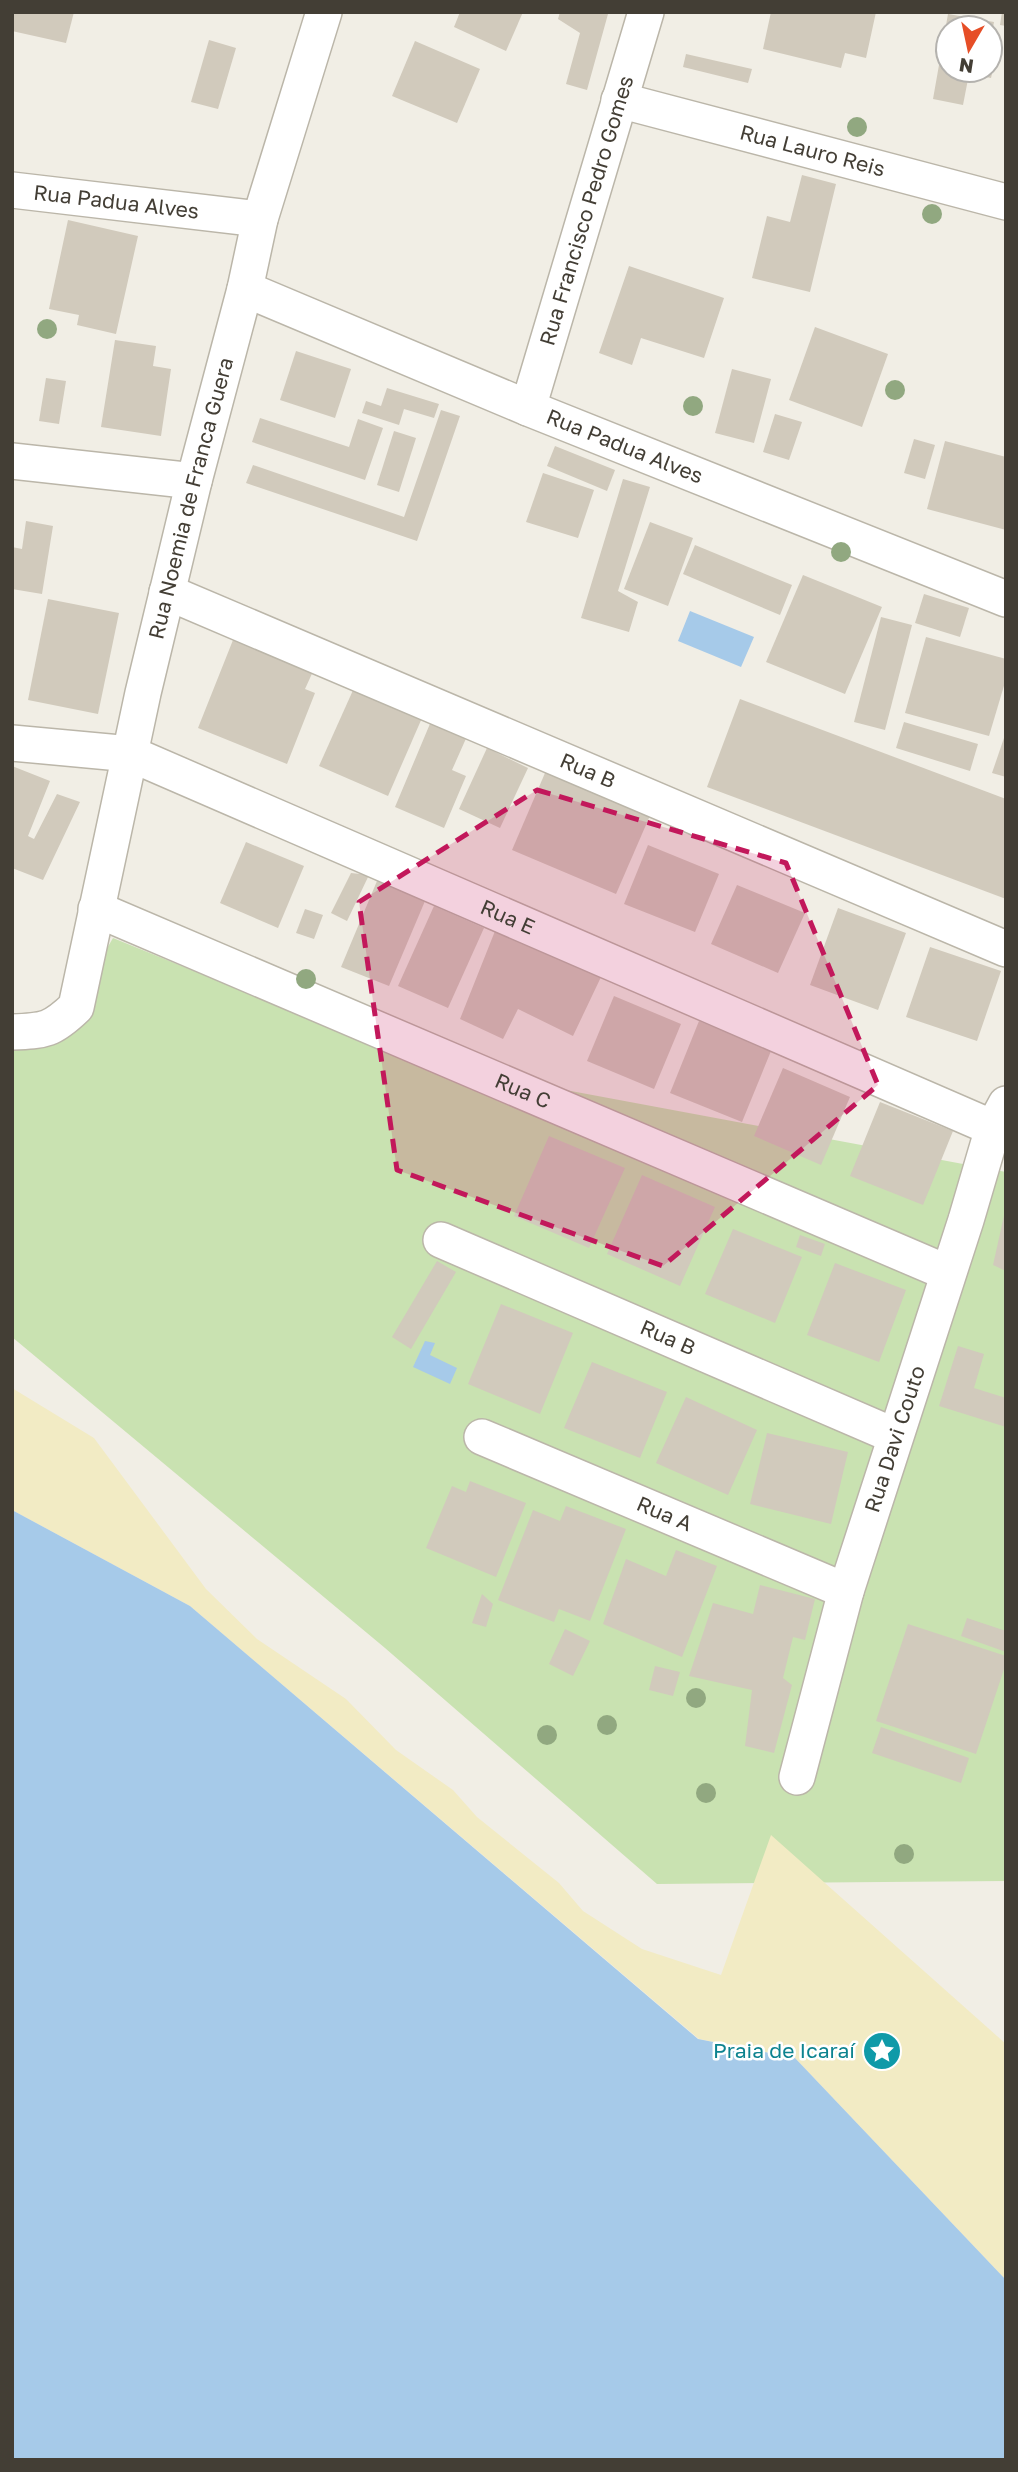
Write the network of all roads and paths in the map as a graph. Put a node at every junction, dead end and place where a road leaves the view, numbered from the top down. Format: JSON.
{"nodes":[{"id":1,"x":324,"y":12,"type":"edge"},
{"id":2,"x":646,"y":12,"type":"edge"},
{"id":3,"x":619,"y":100,"type":"junction"},
{"id":4,"x":12,"y":190,"type":"edge"},
{"id":5,"x":1006,"y":202,"type":"edge"},
{"id":6,"x":260,"y":219,"type":"junction"},
{"id":7,"x":245,"y":289,"type":"junction"},
{"id":8,"x":528,"y":408,"type":"junction"},
{"id":9,"x":12,"y":461,"type":"edge"},
{"id":10,"x":194,"y":481,"type":"junction"},
{"id":11,"x":167,"y":592,"type":"junction"},
{"id":12,"x":1006,"y":599,"type":"edge"},
{"id":13,"x":12,"y":743,"type":"edge"},
{"id":14,"x":131,"y":754,"type":"junction"},
{"id":15,"x":96,"y":909,"type":"junction"},
{"id":16,"x":1006,"y":949,"type":"edge"},
{"id":17,"x":12,"y":1032,"type":"edge"},
{"id":18,"x":999,"y":1116,"type":"edge"},
{"id":19,"x":441,"y":1240,"type":"dead end"},
{"id":20,"x":948,"y":1273,"type":"junction"},
{"id":21,"x":895,"y":1436,"type":"junction"},
{"id":22,"x":482,"y":1437,"type":"dead end"},
{"id":23,"x":846,"y":1591,"type":"junction"},
{"id":24,"x":797,"y":1777,"type":"dead end"}],
"edges":[{"from":1,"to":6,"type":"street","name":"Rua Noemia de Franca Guera"},
{"from":2,"to":3,"type":"street","name":"Rua Francisco Pedro Gomes"},
{"from":3,"to":5,"type":"street","name":"Rua Lauro Reis"},
{"from":3,"to":8,"type":"street","name":"Rua Francisco Pedro Gomes"},
{"from":4,"to":6,"type":"street","name":"Rua Padua Alves"},
{"from":6,"to":7,"type":"street","name":"Rua Noemia de Franca Guera"},
{"from":7,"to":8,"type":"street","name":"Rua Padua Alves"},
{"from":7,"to":10,"type":"street","name":"Rua Noemia de Franca Guera"},
{"from":8,"to":12,"type":"street","name":"Rua Padua Alves"},
{"from":9,"to":10,"type":"street"},
{"from":10,"to":11,"type":"street","name":"Rua Noemia de Franca Guera"},
{"from":11,"to":14,"type":"street","name":"Rua Noemia de Franca Guera"},
{"from":11,"to":16,"type":"street","name":"Rua B"},
{"from":13,"to":14,"type":"street","name":"Rua E"},
{"from":14,"to":15,"type":"street","name":"Rua Noemia de Franca Guera"},
{"from":14,"to":18,"type":"street","name":"Rua E"},
{"from":15,"to":17,"type":"street","name":"Rua Noemia de Franca Guera"},
{"from":15,"to":20,"type":"street","name":"Rua C"},
{"from":18,"to":20,"type":"street","name":"Rua Davi Couto"},
{"from":19,"to":21,"type":"street","name":"Rua B"},
{"from":20,"to":21,"type":"street","name":"Rua Davi Couto"},
{"from":21,"to":23,"type":"street","name":"Rua Davi Couto"},
{"from":22,"to":23,"type":"street","name":"Rua A"},
{"from":23,"to":24,"type":"street","name":"Rua Davi Couto"}]}
